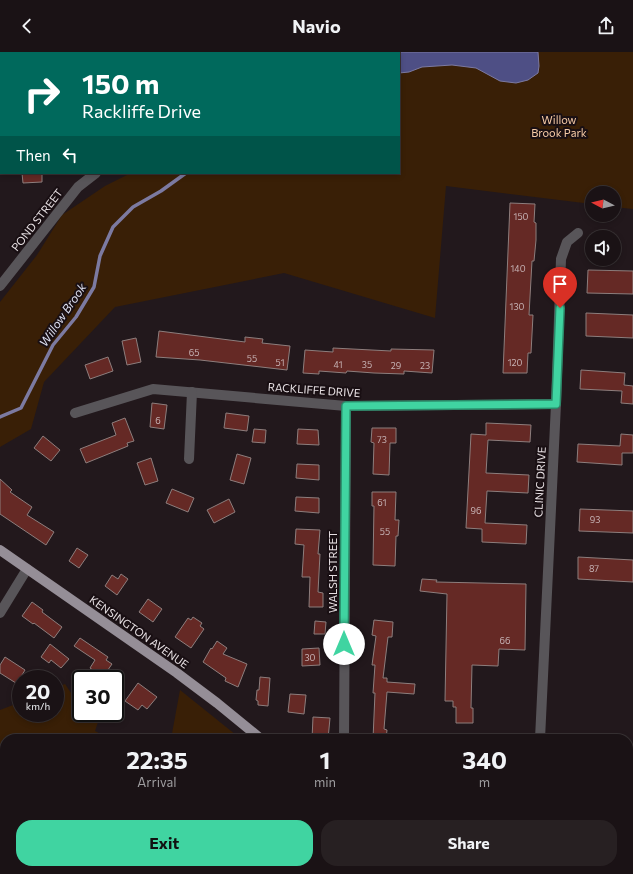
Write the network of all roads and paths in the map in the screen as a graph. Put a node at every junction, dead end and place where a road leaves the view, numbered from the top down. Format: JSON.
{"nodes":[{"id":1,"x":95,"y":174,"type":"edge"},
{"id":2,"x":578,"y":233,"type":"dead end"},
{"id":3,"x":0,"y":286,"type":"edge"},
{"id":4,"x":192,"y":392,"type":"junction"},
{"id":5,"x":556,"y":404,"type":"junction"},
{"id":6,"x":346,"y":406,"type":"junction"},
{"id":7,"x":75,"y":413,"type":"dead end"},
{"id":8,"x":189,"y":459,"type":"dead end"},
{"id":9,"x":0,"y":550,"type":"edge"},
{"id":10,"x":27,"y":569,"type":"junction"},
{"id":11,"x":0,"y":613,"type":"edge"},
{"id":12,"x":255,"y":734,"type":"edge"},
{"id":13,"x":344,"y":734,"type":"edge"},
{"id":14,"x":540,"y":734,"type":"edge"}],
"edges":[{"from":1,"to":3,"type":"street","name":"POND STREET"},
{"from":2,"to":5,"type":"street","name":"CLINIC DRIVE"},
{"from":4,"to":6,"type":"street","name":"RACKLIFFE DRIVE"},
{"from":4,"to":7,"type":"street","name":"RACKLIFFE DRIVE"},
{"from":4,"to":8,"type":"street"},
{"from":5,"to":6,"type":"street","name":"RACKLIFFE DRIVE"},
{"from":5,"to":14,"type":"street","name":"CLINIC DRIVE"},
{"from":6,"to":13,"type":"street","name":"WALSH STREET"},
{"from":9,"to":10,"type":"main road","name":"KENSINGTON AVENUE"},
{"from":10,"to":11,"type":"street"},
{"from":10,"to":12,"type":"main road","name":"KENSINGTON AVENUE"}]}
